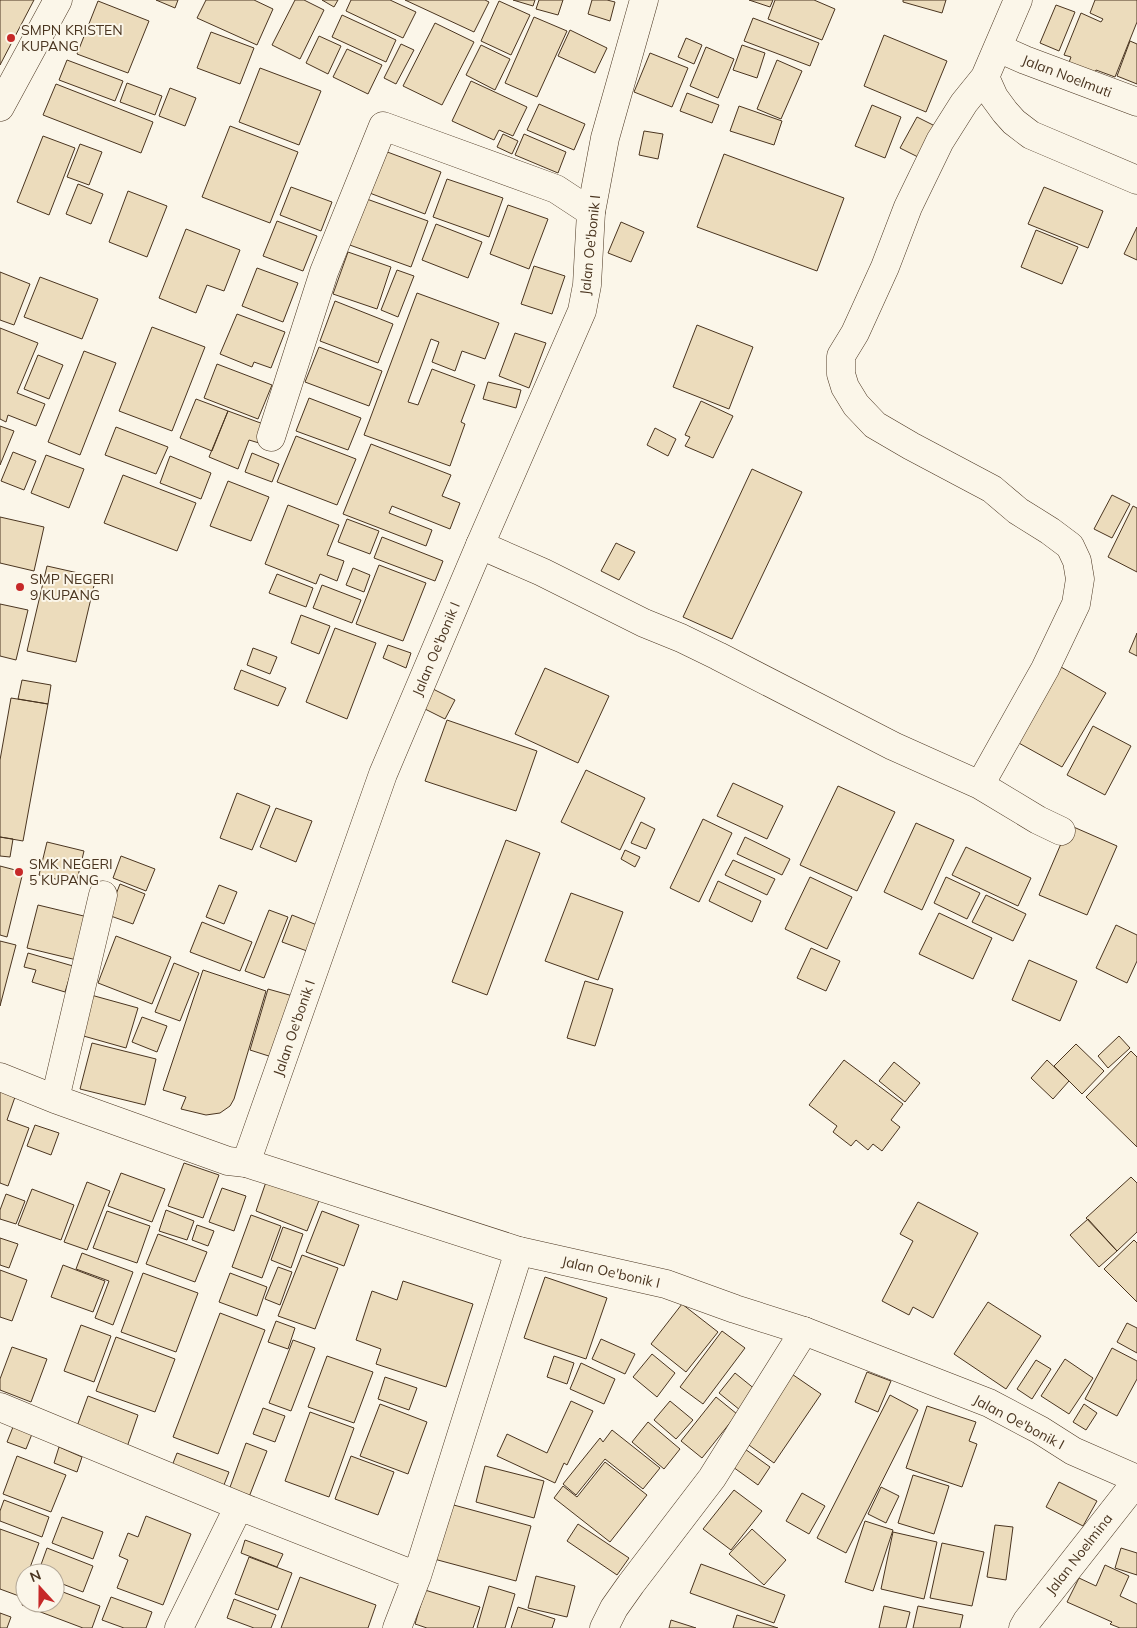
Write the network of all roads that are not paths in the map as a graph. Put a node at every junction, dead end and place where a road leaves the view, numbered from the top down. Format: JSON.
{"nodes":[{"id":1,"x":58,"y":0,"type":"edge"},
{"id":2,"x":644,"y":0,"type":"edge"},
{"id":3,"x":1018,"y":0,"type":"edge"},
{"id":4,"x":998,"y":48,"type":"junction"},
{"id":5,"x":985,"y":77,"type":"junction"},
{"id":6,"x":1137,"y":102,"type":"edge"},
{"id":7,"x":0,"y":107,"type":"edge"},
{"id":8,"x":1137,"y":180,"type":"edge"},
{"id":9,"x":591,"y":212,"type":"junction"},
{"id":10,"x":271,"y":437,"type":"dead end"},
{"id":11,"x":480,"y":545,"type":"junction"},
{"id":12,"x":980,"y":785,"type":"junction"},
{"id":13,"x":1061,"y":831,"type":"dead end"},
{"id":14,"x":103,"y":895,"type":"dead end"},
{"id":15,"x":0,"y":1077,"type":"edge"},
{"id":16,"x":55,"y":1099,"type":"junction"},
{"id":17,"x":246,"y":1164,"type":"junction"},
{"id":18,"x":519,"y":1251,"type":"junction"},
{"id":19,"x":804,"y":1332,"type":"junction"},
{"id":20,"x":0,"y":1407,"type":"edge"},
{"id":21,"x":1137,"y":1480,"type":"edge"},
{"id":22,"x":240,"y":1506,"type":"junction"},
{"id":23,"x":417,"y":1576,"type":"junction"},
{"id":24,"x":179,"y":1628,"type":"edge"},
{"id":25,"x":397,"y":1628,"type":"edge"},
{"id":26,"x":604,"y":1628,"type":"edge"},
{"id":27,"x":1023,"y":1628,"type":"edge"}],
"edges":[{"from":1,"to":7,"type":"street"},
{"from":2,"to":9,"type":"street","name":"Jalan Oe'bonik I"},
{"from":3,"to":4,"type":"street"},
{"from":4,"to":5,"type":"street"},
{"from":4,"to":6,"type":"street","name":"Jalan Noelmuti"},
{"from":5,"to":8,"type":"street"},
{"from":5,"to":12,"type":"street"},
{"from":9,"to":10,"type":"street"},
{"from":9,"to":11,"type":"street","name":"Jalan Oe'bonik I"},
{"from":11,"to":12,"type":"street"},
{"from":11,"to":17,"type":"street","name":"Jalan Oe'bonik I"},
{"from":12,"to":13,"type":"street"},
{"from":14,"to":16,"type":"street"},
{"from":15,"to":16,"type":"street"},
{"from":16,"to":17,"type":"street"},
{"from":17,"to":18,"type":"street","name":"Jalan Oe'bonik I"},
{"from":18,"to":19,"type":"street","name":"Jalan Oe'bonik I"},
{"from":18,"to":23,"type":"street"},
{"from":19,"to":21,"type":"street","name":"Jalan Oe'bonik I"},
{"from":19,"to":26,"type":"street"},
{"from":20,"to":22,"type":"street"},
{"from":21,"to":27,"type":"street","name":"Jalan Noelmina"},
{"from":22,"to":23,"type":"street"},
{"from":22,"to":24,"type":"street"},
{"from":23,"to":25,"type":"street"}]}
